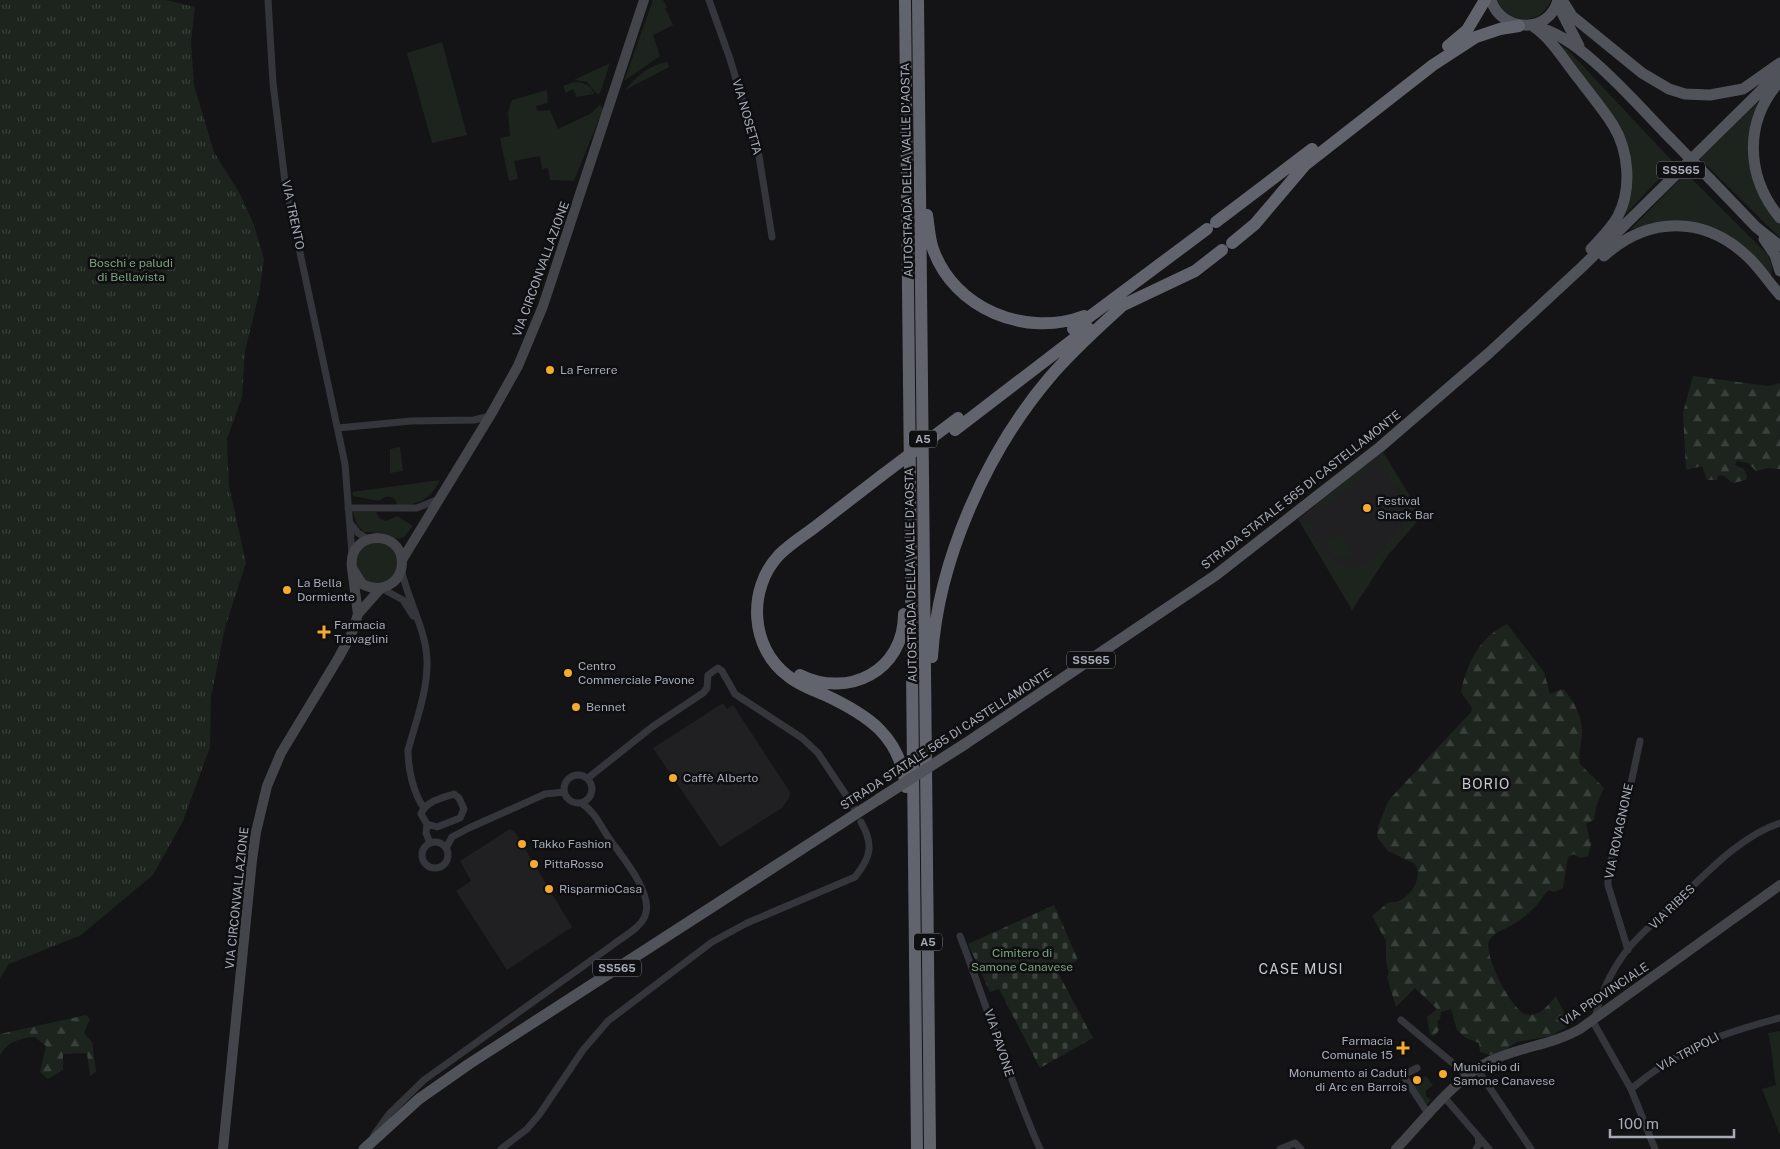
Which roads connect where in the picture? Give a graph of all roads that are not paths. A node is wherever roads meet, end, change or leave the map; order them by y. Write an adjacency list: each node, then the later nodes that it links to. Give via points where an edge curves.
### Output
1 (268, 0): 26 (street, VIA TRENTO, via 273,83 286,182)
2 (644, 0): 24 (main road, VIA CIRCONVALLAZIONE, via 543,306 518,366)
3 (709, 0): 17 (street, VIA NOSETTA, via 759,156)
4 (905, 0): 32 (highway, AUTOSTRADA DELLA VALLE D'AOSTA / A5)
5 (918, 0): 14 (highway, AUTOSTRADA DELLA VALLE D'AOSTA / A5)
6 (1485, 0): 23 (highway, via 1475,19 1455,41)
7 (1491, 0): 9 (main road, via 1503,19)
8 (1559, 1): 9 (main road, via 1544,20); 10 (main road); 11 (main road, via 1572,16 1636,68 1654,81 1685,94 1710,96 1743,89)
9 (1526, 26): 10 (main road, via 1556,33); 19 (main road, via 1555,48 1605,114 1624,151 1627,178 1622,205 1611,226 1584,256); 22 (highway, via 1476,37 1417,77 1305,165 1255,224 1195,271)
10 (1579, 48): 16 (main road, bridge)
11 (1780, 63)
12 (1780, 72): 19 (main road, STRADA STATALE 565 DI CASTELLAMONTE / SS565)
13 (1780, 81): 15 (main road, via 1761,108 1753,137 1753,152 1758,183)
14 (919, 143): 23 (highway, via 927,180 933,249 943,270 964,294 992,312 1028,323 1064,322); 41 (highway, AUTOSTRADA DELLA VALLE D'AOSTA / A5)
15 (1780, 218)
16 (1756, 227): 18 (main road); 20 (main road, via 1772,250)
17 (772, 237)
18 (1780, 246)
19 (1582, 267): 21 (main road, via 1601,258 1624,239 1646,230 1668,226 1695,228 1719,236 1740,250); 67 (main road, STRADA STATALE 565 DI CASTELLAMONTE / SS565, bridge, via 1411,420 1282,526 1157,616 965,744 468,1064 420,1099)
20 (1780, 272)
21 (1780, 295)
22 (1123, 305): 25 (highway); 41 (highway, via 1092,332 1050,377 1017,422 976,496 962,528 941,600 934,640 932,696)
23 (1095, 311): 25 (highway)
24 (490, 416): 26 (street, via 474,420 410,421); 28 (main road, VIA CIRCONVALLAZIONE)
25 (957, 424): 27 (highway, bridge)
26 (338, 428): 29 (street, VIA TRENTO)
27 (881, 481): 32 (highway, via 786,558 772,576 765,596 764,618 773,647 785,663 808,678 835,684 862,679 885,664 902,632); 53 (highway, via 779,555 762,580 757,616 763,644 782,672 858,711 884,734 896,752 906,786 908,853)
28 (439, 499): 29 (street, via 417,508); 31 (main road, VIA CIRCONVALLAZIONE)
29 (348, 508): 30 (street, VIA TRENTO)
30 (350, 522): 33 (street, via 358,533); 35 (street, VIA TRENTO)
31 (420, 528): 34 (main road, VIA CIRCONVALLAZIONE, via 408,540); 36 (main road, VIA CIRCONVALLAZIONE)
32 (910, 534): 53 (highway, AUTOSTRADA DELLA VALLE D'AOSTA / A5)
33 (368, 539): 34 (main road, via 380,538); 35 (main road, via 358,545)
34 (392, 543): 36 (main road, via 399,550)
35 (352, 555): 37 (main road, VIA CIRCONVALLAZIONE)
36 (402, 564): 38 (main road, VIA CIRCONVALLAZIONE, via 396,579); 40 (street)
37 (352, 568): 38 (main road, via 362,584); 39 (main road, VIA CIRCONVALLAZIONE)
38 (381, 588): 39 (main road, VIA CIRCONVALLAZIONE); 40 (street, via 403,600)
39 (358, 614): 68 (main road, VIA CIRCONVALLAZIONE, via 339,657 284,746 265,795 252,860)
40 (419, 627): 47 (street, via 427,659 427,680 408,750 408,761)
41 (926, 734): 71 (highway, AUTOSTRADA DELLA VALLE D'AOSTA / A5)
42 (1640, 741): 56 (street, VIA ROVAGNONE, via 1608,871 1608,885)
43 (588, 778): 44 (street, via 572,776 566,782); 45 (street, via 652,727 703,692 707,688 708,675 718,668 735,694 802,738 818,753); 46 (street, via 592,790 589,798)
44 (564, 792): 46 (street, via 569,799); 52 (street, via 545,794 469,828 452,837)
45 (848, 798)
46 (581, 802): 67 (street, via 596,816 636,875 645,898 645,916 614,944 424,1080 389,1114)
47 (424, 808): 50 (street, via 422,814); 50 (street, via 454,794 464,808 460,818 437,827)
48 (861, 822): 69 (street, via 870,850 855,877 747,923 712,942 608,1021 583,1050 539,1116)
49 (1780, 823): 56 (street, VIA RIBES, via 1749,838 1714,866)
50 (427, 824): 51 (street)
51 (430, 842): 52 (street, via 439,842); 52 (street, via 422,855 425,863 432,867 444,864 448,856)
52 (446, 848)
53 (913, 877): 70 (highway, AUTOSTRADA DELLA VALLE D'AOSTA / A5)
54 (1780, 885): 58 (main road, VIA PROVINCIALE)
55 (960, 936): 72 (street, VIA PAVONE, via 1012,1082)
56 (1628, 950): 58 (street, VIA RIBES, via 1600,997)
57 (1780, 1018): 63 (street, VIA TRIPOLI, via 1707,1040 1666,1062)
58 (1593, 1019): 61 (main road, VIA PROVINCIALE, via 1573,1033 1519,1050); 63 (street)
59 (1401, 1020): 62 (street)
60 (1417, 1068): 65 (street, via 1403,1075)
61 (1477, 1069): 62 (main road, VIA PROVINCIALE); 78 (street)
62 (1467, 1076): 64 (main road, VIA PROVINCIALE)
63 (1631, 1089): 79 (street)
64 (1445, 1098): 65 (main road, VIA PROVINCIALE); 66 (street)
65 (1429, 1115): 75 (main road, VIA PROVINCIALE)
66 (1478, 1136): 76 (street); 77 (street)
67 (364, 1148)
68 (223, 1149)
69 (501, 1149)
70 (917, 1149)
71 (930, 1149)
72 (1040, 1149)
73 (1280, 1149): 74 (street, via 1295,1143)
74 (1301, 1149)
75 (1396, 1149)
76 (1476, 1149)
77 (1489, 1149)
78 (1531, 1149)
79 (1655, 1149)

